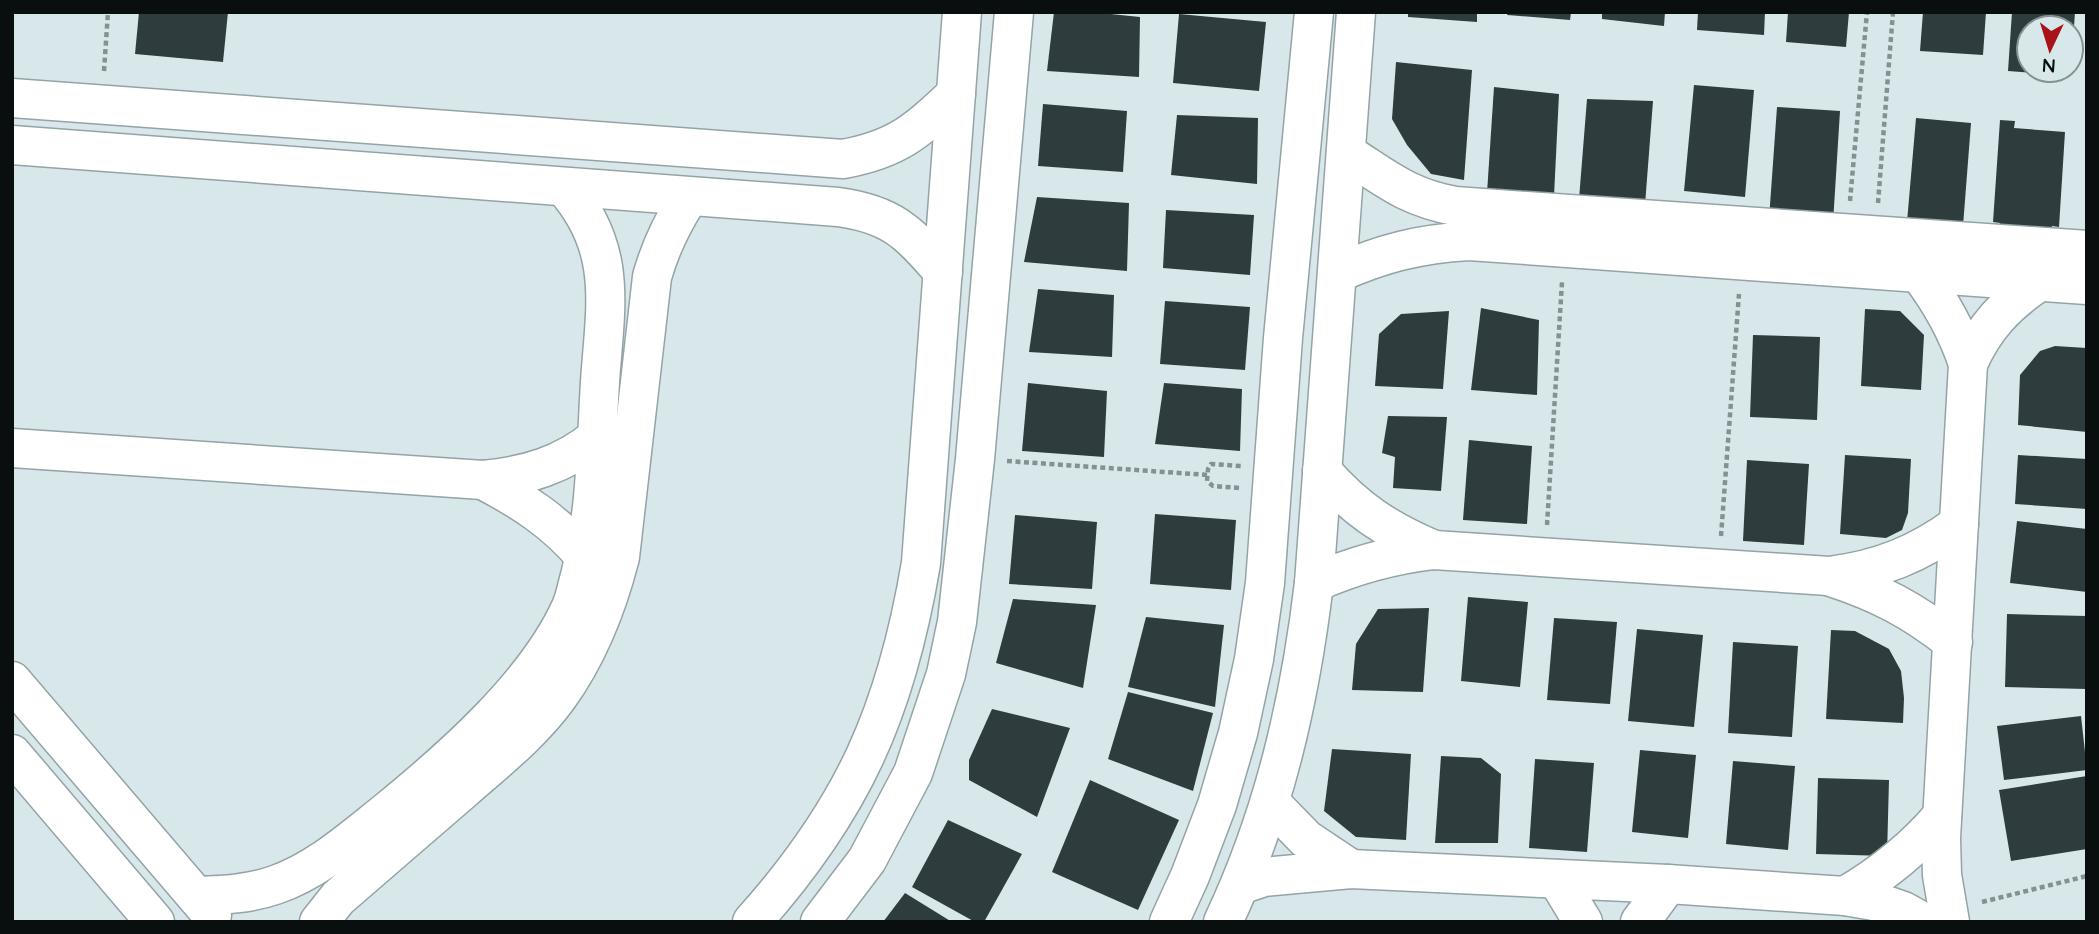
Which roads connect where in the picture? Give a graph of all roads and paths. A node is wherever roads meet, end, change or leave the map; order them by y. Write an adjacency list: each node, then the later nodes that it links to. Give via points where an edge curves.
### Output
1 (107, 12): 10 (path)
2 (962, 12): 8 (street)
3 (1014, 12): 33 (street)
4 (1314, 12): 28 (street)
5 (1356, 12): 13 (street)
6 (1867, 12): 17 (path)
7 (1894, 12): 17 (path)
8 (956, 94): 12 (street, via 911,135); 21 (street)
9 (16, 98): 10 (street); 11 (street)
10 (102, 104): 12 (street, via 843,159)
11 (14, 145): 14 (street)
12 (875, 152): 16 (street)
13 (1346, 153): 17 (street, via 1400,189 1455,206); 22 (street)
14 (564, 187): 15 (street); 26 (street, via 596,238)
15 (688, 197): 16 (street); 27 (street, via 660,248)
16 (869, 213): 21 (street, via 916,241)
17 (1861, 234): 19 (street)
18 (1564, 248): 20 (street); 22 (street, via 1442,243 1388,252); 40 (path)
19 (2087, 250)
20 (1741, 260): 23 (street); 41 (path)
21 (943, 272): 60 (street, via 921,563 898,671 859,773 809,853)
22 (1338, 273): 29 (street)
23 (1919, 273): 24 (street); 30 (street, via 1949,316)
24 (2039, 282): 25 (street); 30 (street, via 1999,312)
25 (2087, 285)
26 (606, 292): 27 (street); 31 (street)
27 (649, 296): 57 (street, via 620,557 610,595 578,666 531,728)
28 (1283, 338): 29 (street); 62 (street, via 1265,583 1254,659 1217,805)
29 (1332, 343): 34 (street)
30 (1968, 364): 37 (street)
31 (596, 438): 36 (street, via 549,467); 39 (street)
32 (12, 448): 36 (street)
33 (975, 459): 35 (path); 61 (street, via 957,622 930,724 913,773 884,830)
34 (1322, 471): 38 (street, via 1371,518); 43 (street)
35 (1208, 475)
36 (484, 480): 39 (street, via 542,515)
37 (1959, 524): 42 (street, via 1894,562); 44 (street)
38 (1434, 550): 40 (street); 43 (street, via 1378,558)
39 (585, 557): 49 (street, via 572,605 548,649 516,688 419,785)
40 (1545, 557): 41 (street)
41 (1719, 569): 42 (street)
42 (1829, 576): 44 (street, via 1895,601)
43 (1314, 583): 47 (street, via 1298,694)
44 (1952, 642): 48 (street)
45 (12, 681): 56 (street)
46 (12, 754): 59 (street)
47 (1270, 803): 50 (street, via 1306,839); 54 (street)
48 (1942, 816): 55 (street, via 1898,861); 58 (street)
49 (310, 869): 56 (street); 57 (street)
50 (1351, 869): 52 (street); 54 (street, via 1283,874)
51 (2087, 876): 58 (path)
52 (1557, 879): 53 (street); 64 (street)
53 (1668, 884): 55 (street); 65 (street)
54 (1240, 885): 63 (street)
55 (1845, 896): 58 (street)
56 (207, 909)
57 (328, 910)
58 (1940, 918)
59 (155, 922)
60 (752, 922)
61 (820, 922)
62 (1169, 922)
63 (1223, 922)
64 (1583, 922)
65 (1640, 922)

